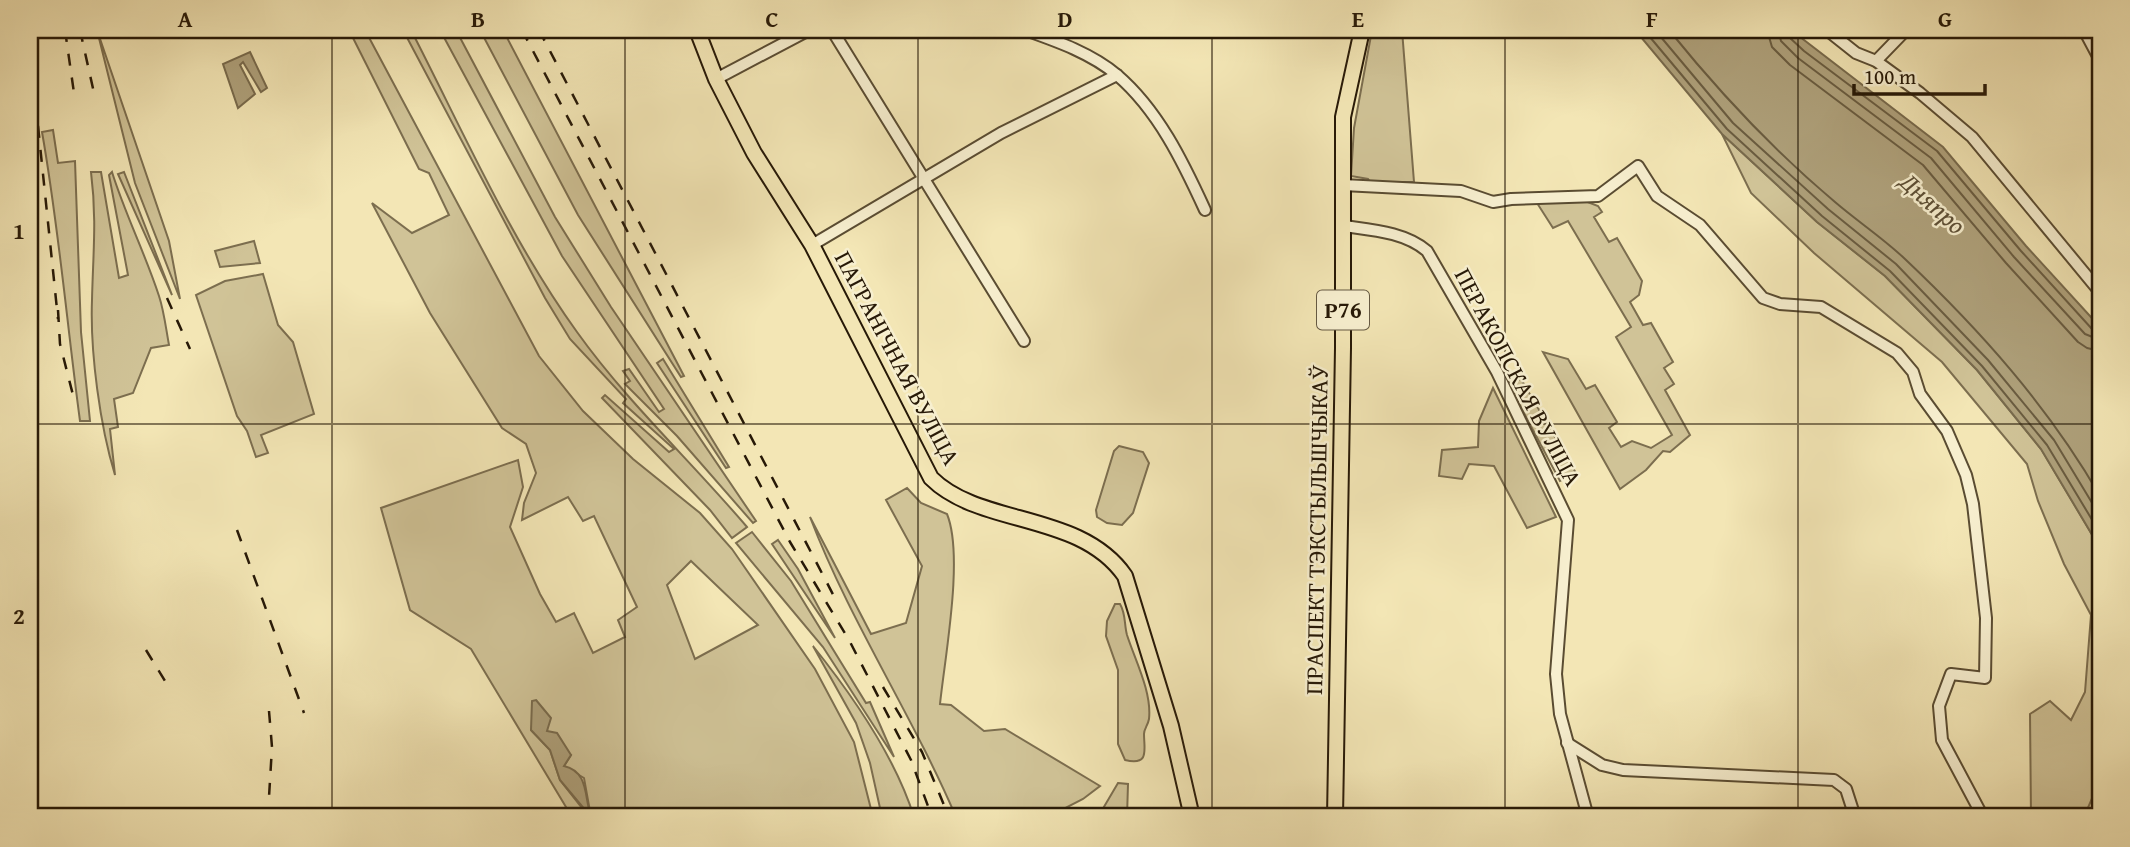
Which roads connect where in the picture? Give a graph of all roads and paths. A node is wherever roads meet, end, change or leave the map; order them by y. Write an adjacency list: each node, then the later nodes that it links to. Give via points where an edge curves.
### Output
1 (697, 30): 12 (main road, ПАГРАНІЧНАЯ ВУЛІЦА)
2 (809, 30): 12 (street)
3 (832, 30): 13 (street)
4 (1025, 30): 11 (street, via 1071,48)
5 (1362, 30): 14 (main road, ПРАСПЕКТ ТЭКСТЫЛЬШЧЫКАЎ / Р76, via 1342,117)
6 (1827, 30): 10 (street, via 1856,53)
7 (1906, 30): 10 (street)
8 (2084, 30): 9 (street)
9 (2100, 60)
10 (1876, 61): 18 (street, via 1972,136)
11 (1117, 75): 13 (street, via 1001,133); 15 (street, via 1180,157)
12 (716, 79): 17 (main road, ПАГРАНІЧНАЯ ВУЛІЦА, via 754,153)
13 (924, 180): 17 (street); 19 (street)
14 (1343, 185): 16 (main road, ПРАСПЕКТ ТЭКСТЫЛЬШЧЫКАЎ / Р76); 25 (street, via 1461,191 1493,202 1598,196 1638,166 1657,196 1700,225 1763,298 1821,307 1897,353 1947,430 1973,504 1986,618 1985,678 1951,674 1938,706 1942,740)
15 (1205, 210)
16 (1344, 226): 20 (street, ПЕРАКОПСКАЯ ВУЛІЦА, via 1401,236 1427,251 1497,372 1568,520 1556,674); 22 (main road, ПРАСПЕКТ ТЭКСТЫЛЬШЧЫКАЎ / Р76)
17 (812, 245): 21 (main road, ПАГРАНІЧНАЯ ВУЛІЦА, via 931,478 953,494 1066,533 1104,552 1125,576 1171,726)
18 (2100, 292)
19 (1024, 341)
20 (1567, 743): 23 (street, ПЕРАКОПСКАЯ ВУЛІЦА); 24 (street, via 1602,765 1623,769 1834,780 1846,789)
21 (1192, 817)
22 (1335, 817)
23 (1588, 817)
24 (1855, 817)
25 (1983, 817)

